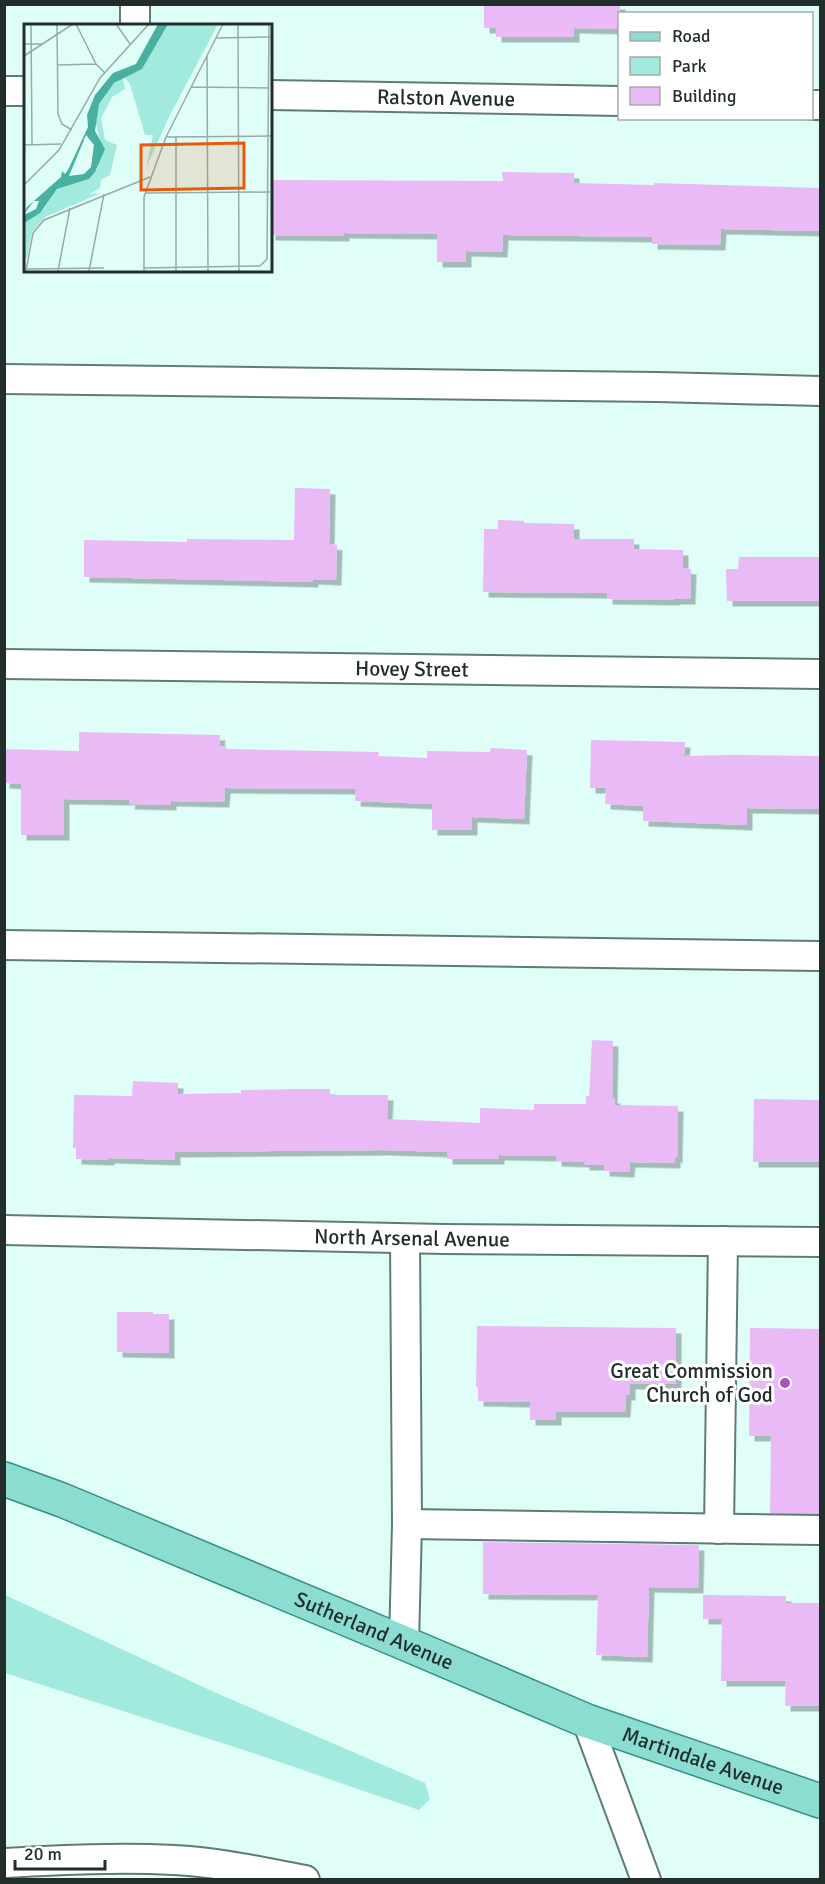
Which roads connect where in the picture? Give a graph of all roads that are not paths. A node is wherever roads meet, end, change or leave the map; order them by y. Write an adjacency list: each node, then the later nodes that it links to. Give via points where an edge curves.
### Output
1 (135, 4): 2 (street)
2 (135, 24)
3 (4, 91): 4 (street)
4 (24, 91)
5 (272, 95): 6 (street, Ralston Avenue)
6 (618, 101)
7 (4, 379): 8 (street)
8 (820, 391)
9 (4, 664): 10 (street, Hovey Street)
10 (820, 674)
11 (4, 945): 12 (street)
12 (820, 957)
13 (4, 1230): 14 (street, North Arsenal Avenue)
14 (405, 1239): 15 (street, North Arsenal Avenue); 18 (street)
15 (723, 1241): 16 (street, North Arsenal Avenue); 19 (street)
16 (820, 1242)
17 (4, 1479): 21 (main road, Sutherland Avenue)
18 (407, 1524): 19 (street); 21 (street)
19 (719, 1529): 20 (street)
20 (820, 1530)
21 (404, 1643): 22 (main road, Sutherland Avenue)
22 (587, 1721): 23 (main road, Martindale Avenue); 26 (street)
23 (820, 1801)
24 (4, 1863): 25 (street, via 176,1860)
25 (305, 1880)
26 (646, 1880)

